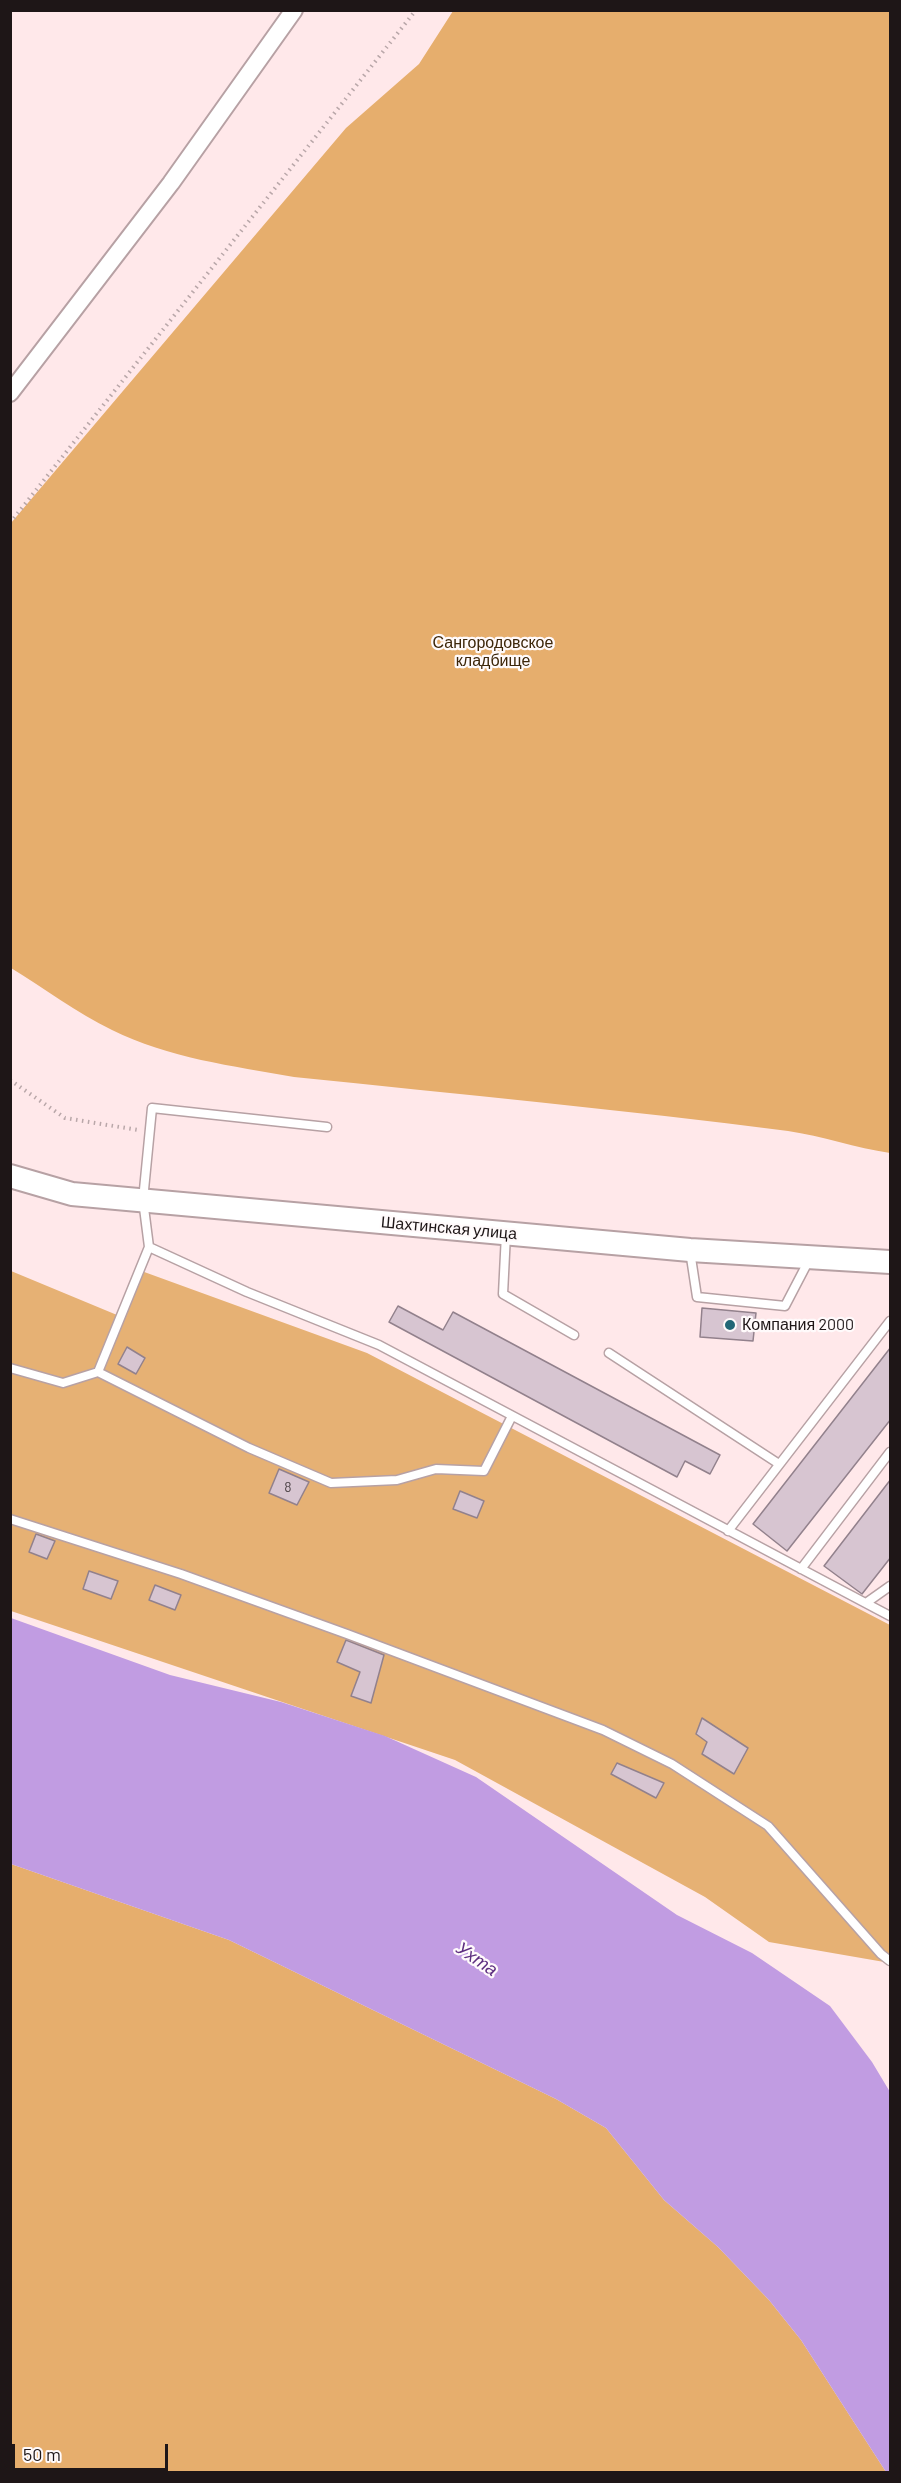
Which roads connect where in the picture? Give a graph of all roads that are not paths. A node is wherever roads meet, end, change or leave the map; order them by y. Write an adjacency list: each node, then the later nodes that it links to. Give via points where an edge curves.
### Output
1 (294, 10): 2 (street, via 171,183)
2 (10, 393)
3 (327, 1127): 5 (lane, via 152,1108)
4 (10, 1176): 5 (street, Шахтинская улица, via 72,1194)
5 (143, 1200): 6 (street, Шахтинская улица); 7 (lane)
6 (506, 1233): 8 (street, Шахтинская улица); 12 (lane, via 503,1294)
7 (149, 1247): 15 (lane); 16 (lane, via 379,1345)
8 (690, 1250): 9 (street, Шахтинская улица); 9 (lane, via 697,1297 785,1306)
9 (811, 1256): 10 (street, Шахтинская улица)
10 (891, 1262)
11 (891, 1320): 18 (lane)
12 (574, 1335)
13 (609, 1353): 18 (lane)
14 (10, 1368): 15 (lane, via 63,1383)
15 (98, 1372): 16 (lane, via 249,1448 331,1483 396,1480 436,1469 484,1471)
16 (512, 1416): 20 (lane)
17 (891, 1452): 21 (lane)
18 (779, 1464): 20 (lane)
19 (10, 1519): 25 (lane, via 347,1634 603,1730 672,1764 768,1826)
20 (728, 1531): 21 (lane)
21 (801, 1569): 23 (lane)
22 (891, 1586): 23 (lane)
23 (866, 1604): 24 (lane)
24 (891, 1616)
25 (891, 1961)

